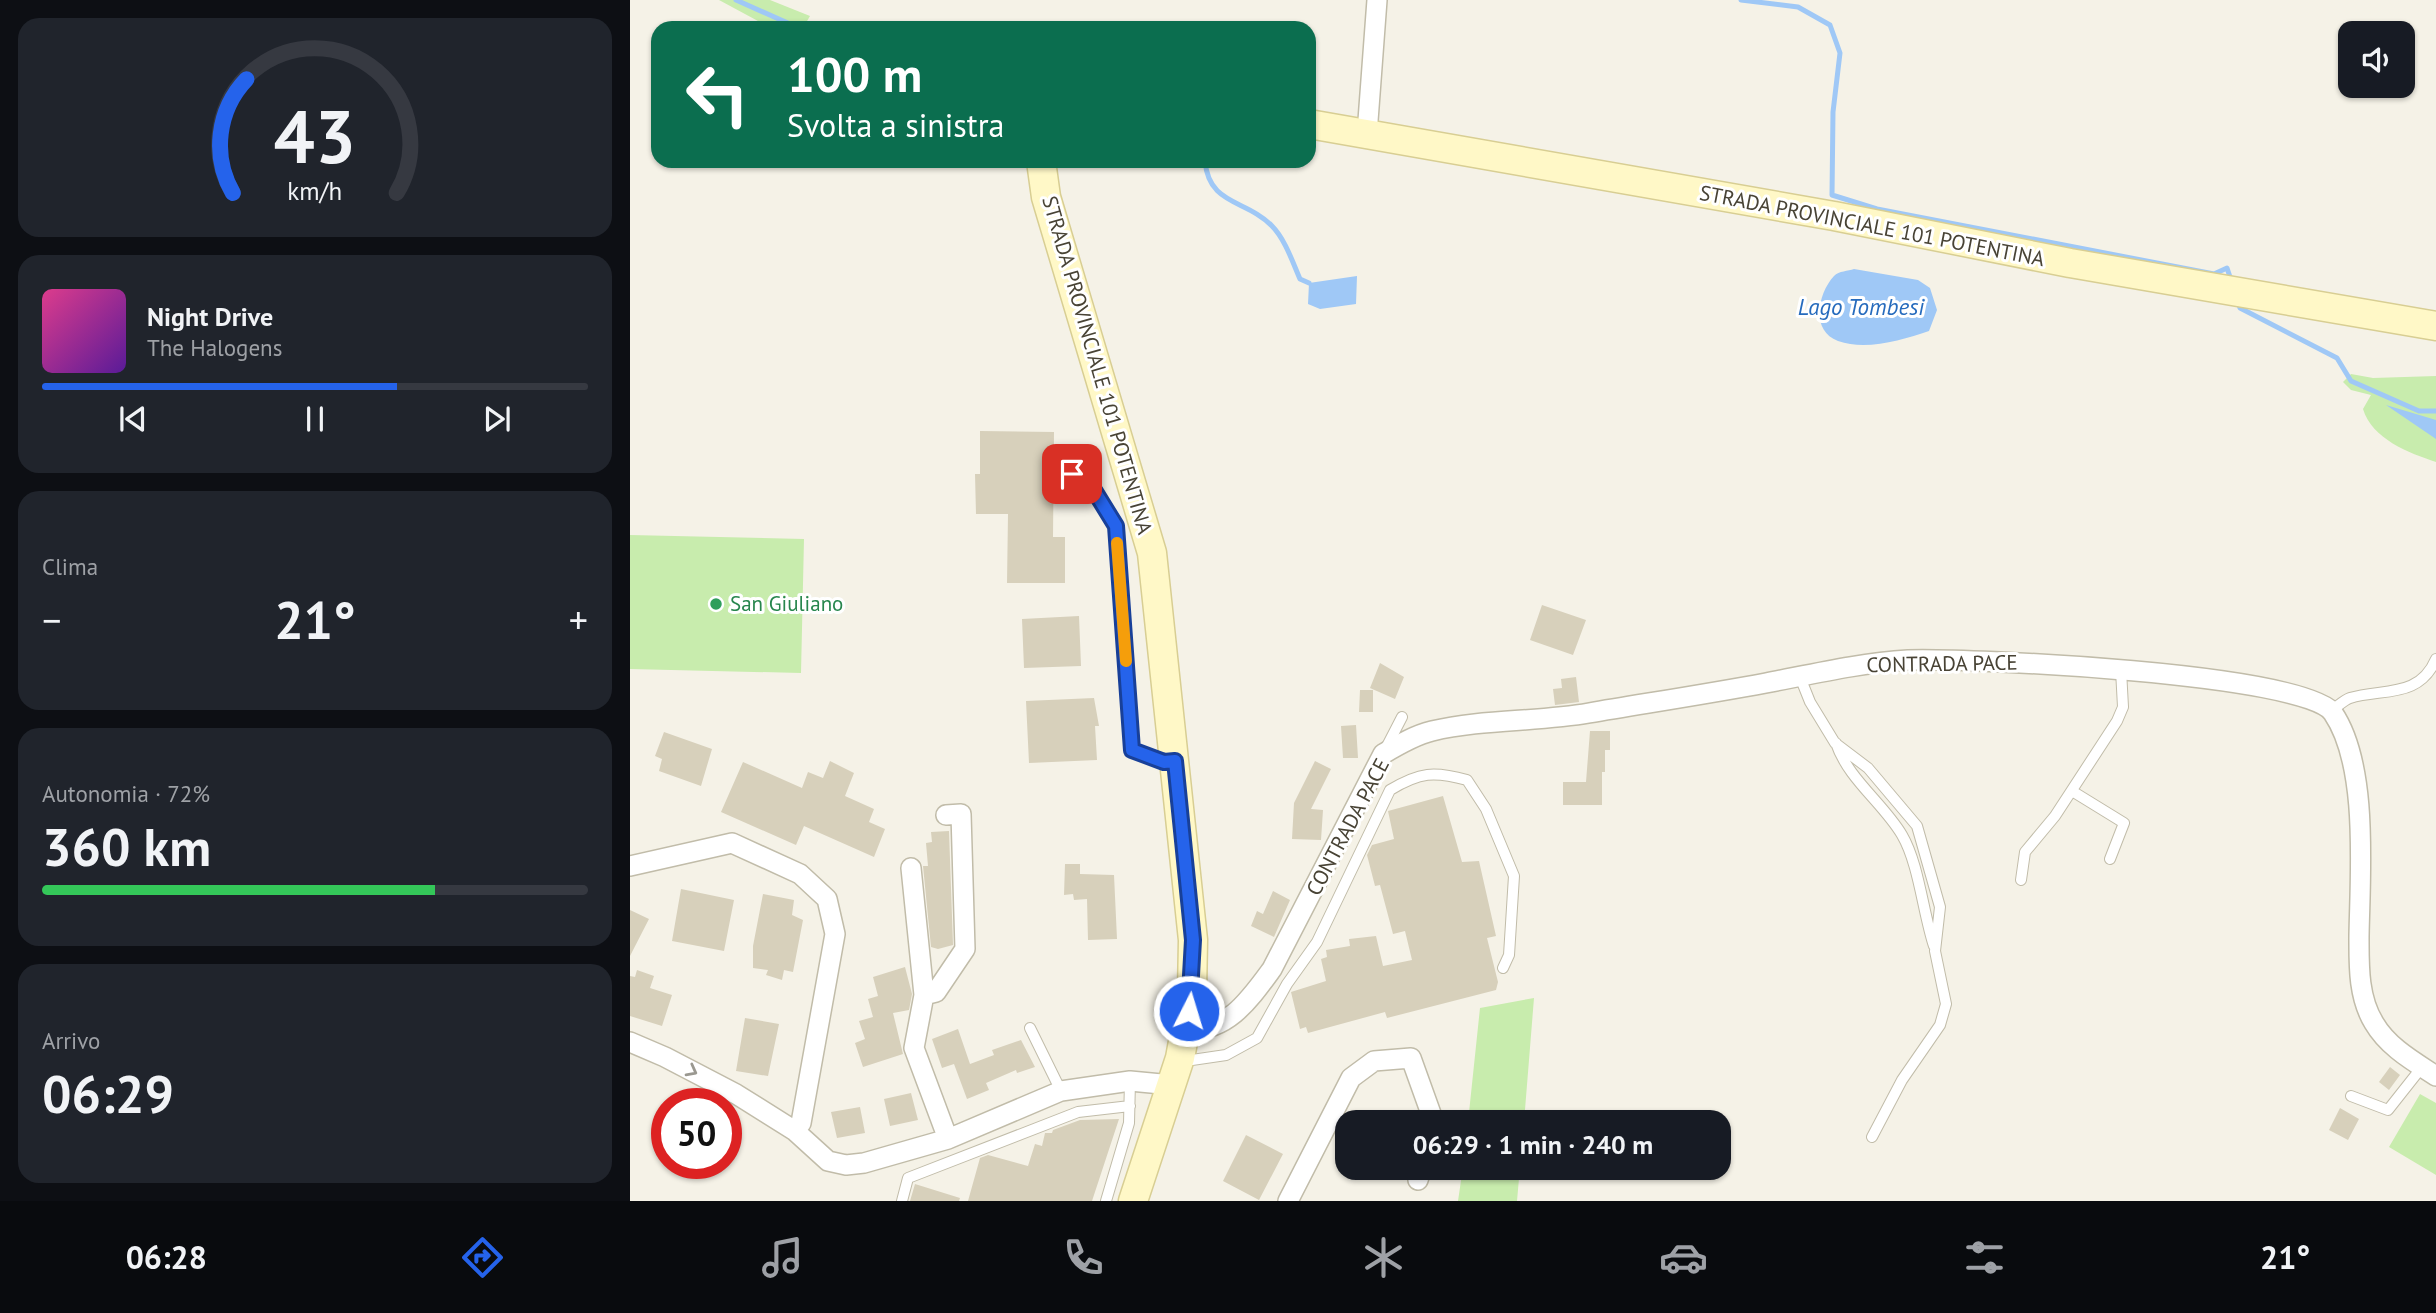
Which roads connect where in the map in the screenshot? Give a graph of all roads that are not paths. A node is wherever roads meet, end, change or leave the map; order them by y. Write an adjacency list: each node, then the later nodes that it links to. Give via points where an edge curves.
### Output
1 (1377, 0): 3 (street)
2 (1316, 125): 3 (main road, STRADA PROVINCIALE 101 POTENTINA)
3 (1367, 134): 5 (main road, STRADA PROVINCIALE 101 POTENTINA)
4 (1042, 168): 14 (main road, STRADA PROVINCIALE 101 POTENTINA, via 1046,197 1152,553)
5 (2436, 326)
6 (1072, 474): 14 (lane, via 1092,487 1116,526 1132,750 1164,762)
7 (2436, 659): 10 (lane, via 2417,684 2349,698)
8 (2121, 670): 9 (street, CONTRADA PACE, via 1931,660 1848,666); 10 (street, CONTRADA PACE, via 2301,696); 15 (lane, via 2123,707)
9 (1800, 677): 12 (lane); 13 (street, CONTRADA PACE, via 1585,714 1431,731)
10 (2332, 710): 28 (street, via 2342,731 2359,804 2361,989 2375,1025 2390,1044)
11 (1402, 717): 13 (lane)
12 (1835, 743): 21 (lane, via 1842,760 1905,839); 21 (lane, via 1868,768 1917,826 1940,907)
13 (1383, 754): 25 (street, CONTRADA PACE, via 1272,969 1224,1022 1205,1031)
14 (1175, 761): 25 (main road, STRADA PROVINCIALE 101 POTENTINA, via 1193,940)
15 (2072, 791): 17 (lane, via 2124,823); 20 (lane, via 2025,852)
16 (946, 815): 23 (street, via 961,814 965,949 936,992)
17 (2110, 859)
18 (630, 866): 35 (street, via 732,843 800,874 827,899 835,934 801,1123)
19 (911, 868): 23 (street)
20 (2021, 880)
21 (1935, 951): 36 (lane, via 1946,1004 1940,1025 1902,1080)
22 (1503, 968): 27 (lane, via 1509,955 1514,876 1486,809 1467,780 1439,772 1412,778 1390,790 1317,942 1256,1038 1226,1055)
23 (924, 995): 37 (street, via 914,1048)
24 (1030, 1028): 31 (lane)
25 (1186, 1029): 27 (main road, STRADA PROVINCIALE 101 POTENTINA)
26 (630, 1042): 35 (street, one-way to 35, via 736,1094)
27 (1180, 1058): 30 (main road, STRADA PROVINCIALE 101 POTENTINA)
28 (2429, 1071): 32 (lane, via 2388,1111)
29 (1130, 1081): 30 (street); 31 (street); 33 (lane)
30 (1172, 1085): 40 (main road, STRADA PROVINCIALE 101 POTENTINA)
31 (1061, 1091): 37 (street)
32 (2351, 1096)
33 (1130, 1106): 38 (lane, via 1078,1112 908,1178); 39 (lane)
34 (1430, 1110): 41 (street, via 1411,1058 1374,1061 1351,1078)
35 (795, 1131): 37 (street, via 828,1161 846,1165)
36 (1872, 1137)
37 (948, 1139)
38 (902, 1201)
39 (1106, 1201)
40 (1133, 1201)
41 (1288, 1201)

